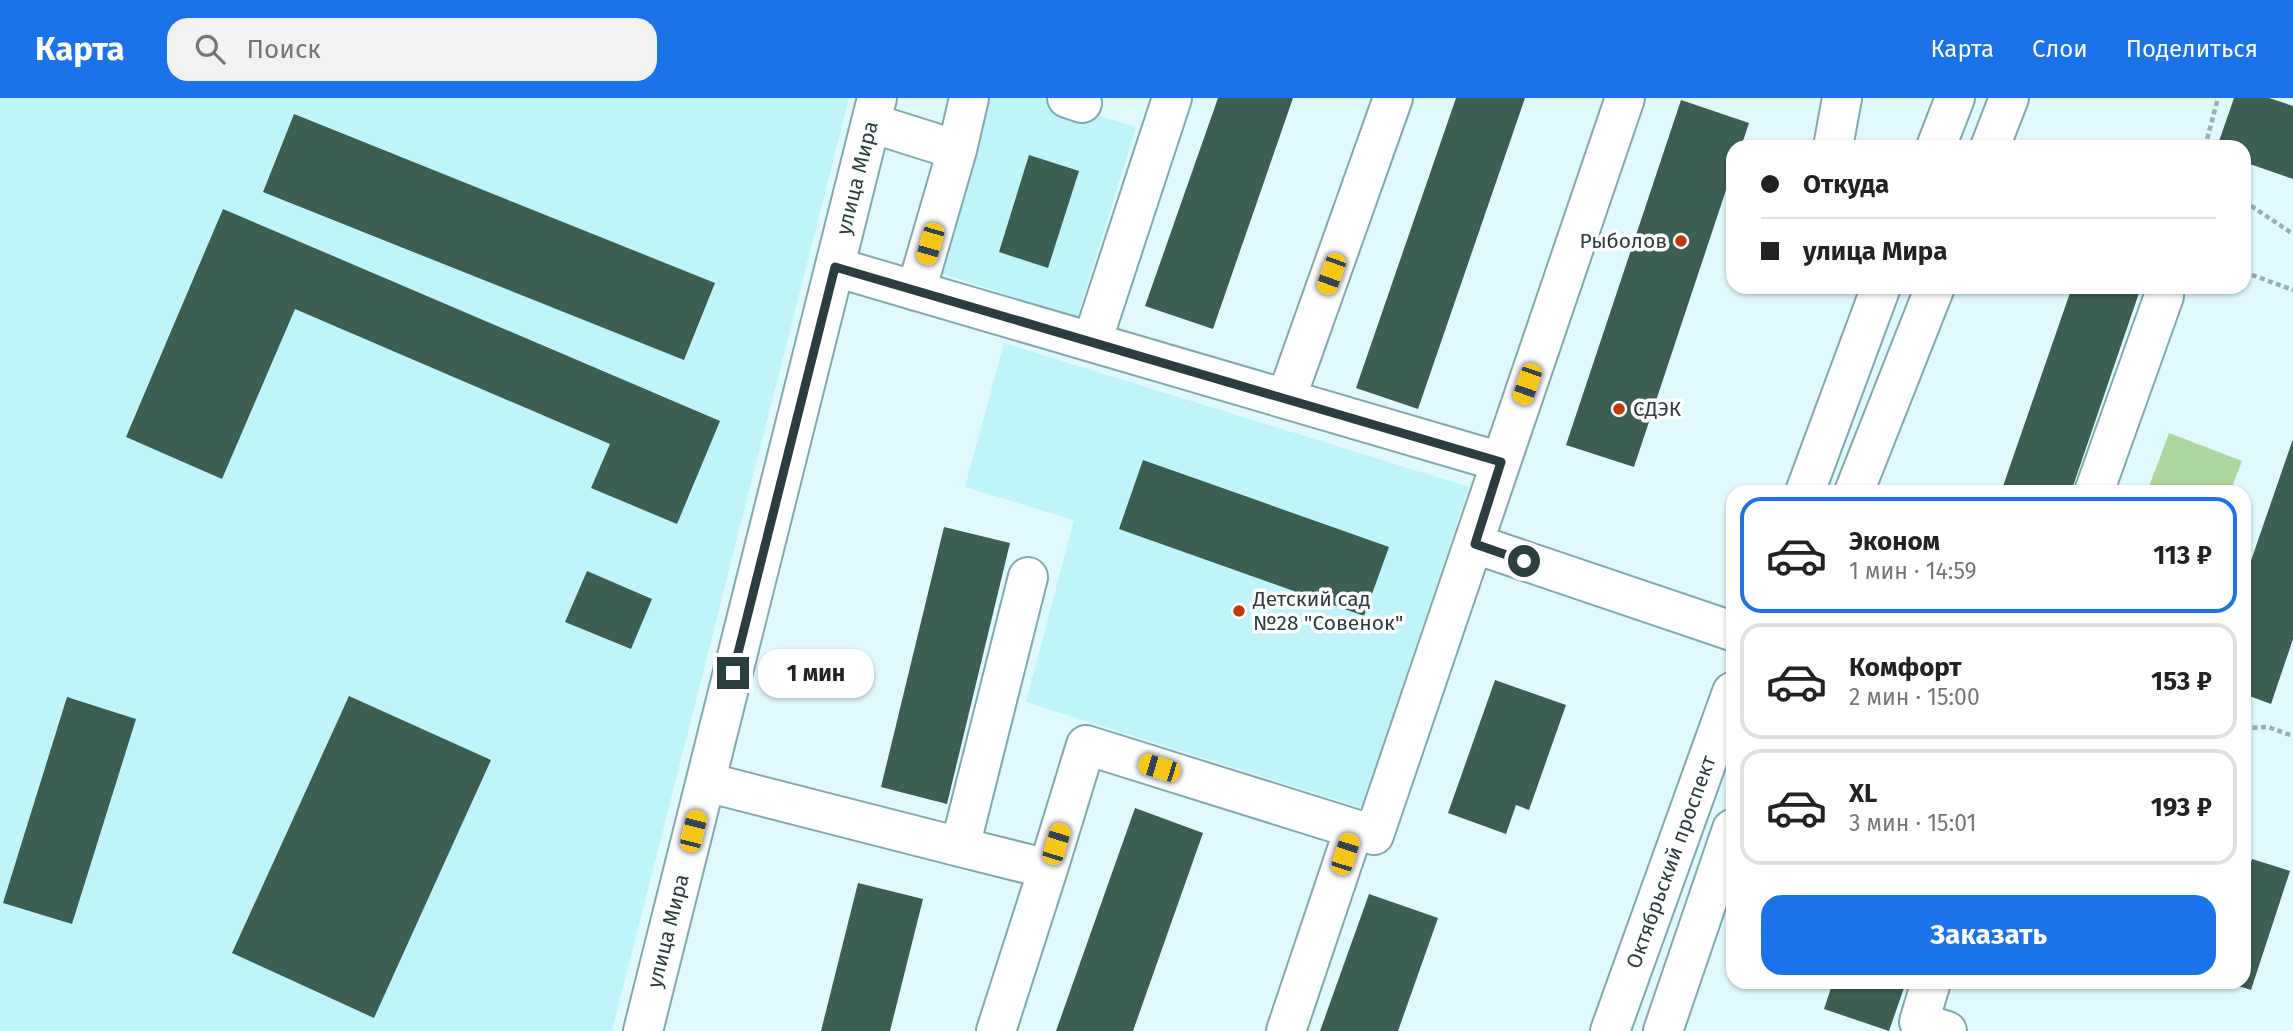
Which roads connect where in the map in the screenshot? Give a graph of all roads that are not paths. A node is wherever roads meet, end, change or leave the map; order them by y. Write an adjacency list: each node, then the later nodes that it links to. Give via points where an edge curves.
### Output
1 (1172, 98): 18 (main road)
2 (1393, 98): 19 (main road)
3 (1625, 98): 20 (main road)
4 (1842, 98): 9 (main road)
5 (1955, 98): 10 (main road)
6 (2009, 98): 11 (main road)
7 (974, 100): 12 (main road)
8 (874, 110): 12 (main road); 13 (main road, улица Мира, via 844,172)
9 (1834, 140)
10 (1939, 140)
11 (1993, 140)
12 (957, 150): 14 (main road)
13 (835, 267): 14 (main road); 28 (main road, улица Мира)
14 (916, 291): 18 (main road)
15 (1878, 294): 21 (main road)
16 (1932, 294): 22 (main road)
17 (2164, 296): 23 (main road)
18 (1092, 342): 19 (main road)
19 (1286, 399): 20 (main road)
20 (1501, 462): 24 (main road)
21 (1808, 485)
22 (1857, 485)
23 (2096, 485)
24 (1475, 544): 26 (main road); 29 (main road, via 1374,835)
25 (1028, 577): 31 (main road)
26 (1726, 629)
27 (1726, 709): 37 (main road, Октябрьский проспект)
28 (706, 782): 31 (main road); 34 (main road, улица Мира)
29 (1354, 829): 32 (main road, via 1086,745); 36 (main road)
30 (1726, 846): 38 (main road)
31 (960, 847): 32 (main road)
32 (1048, 869): 35 (main road)
33 (1929, 989): 39 (main road, via 1919,1022)
34 (643, 1031)
35 (996, 1031)
36 (1286, 1031)
37 (1610, 1031)
38 (1662, 1031)
39 (1947, 1031)

